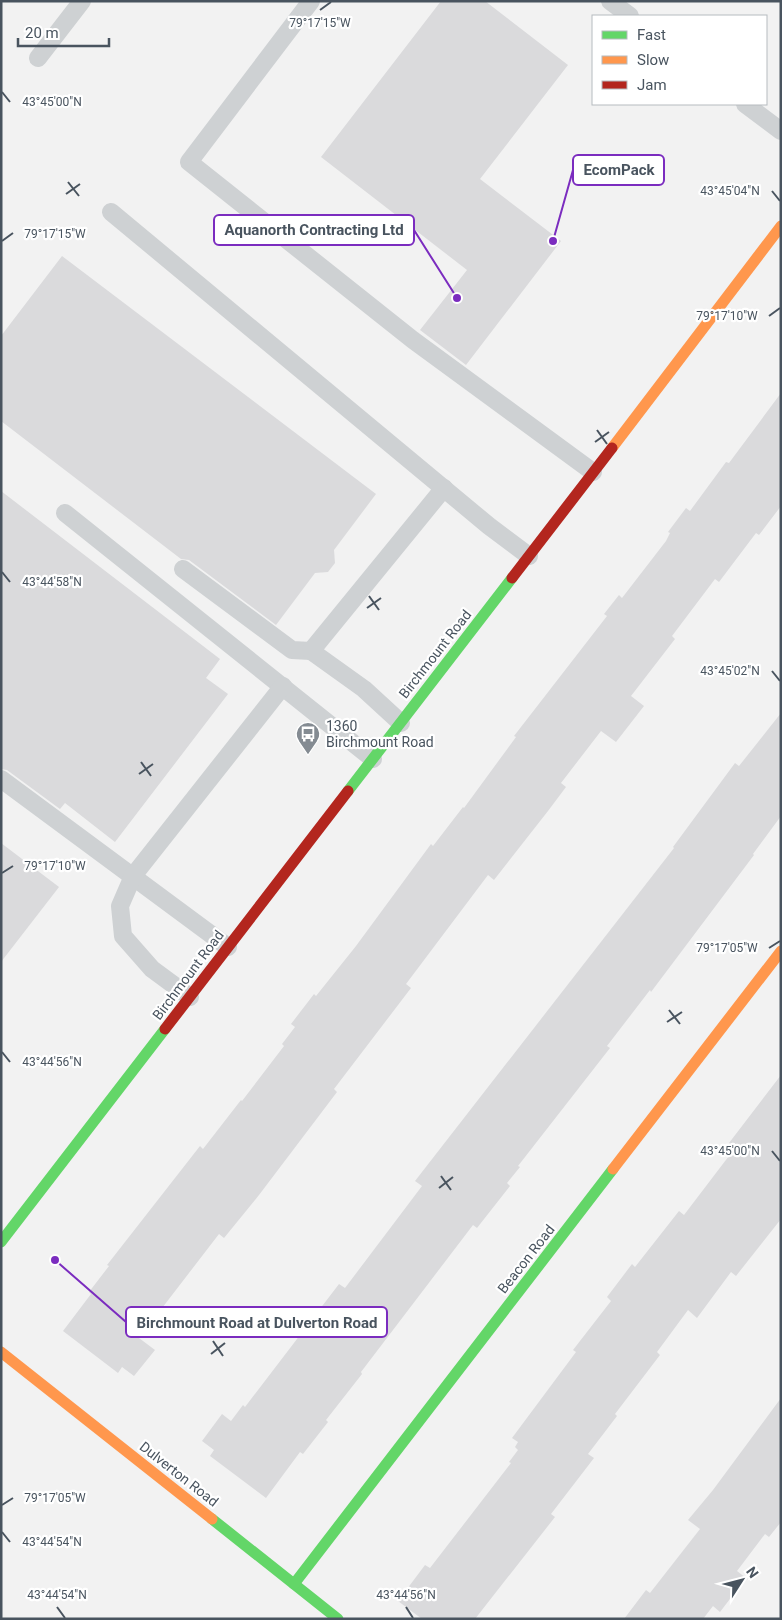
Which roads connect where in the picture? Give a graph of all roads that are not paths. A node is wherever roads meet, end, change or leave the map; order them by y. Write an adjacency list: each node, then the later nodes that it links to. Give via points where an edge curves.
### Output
1 (82, 1): 5 (lane)
2 (311, 1): 10 (lane, via 189,162 413,340)
3 (610, 1): 4 (lane)
4 (629, 15)
5 (38, 58)
6 (747, 105): 7 (lane)
7 (781, 130)
8 (111, 212): 11 (lane)
9 (781, 226): 10 (main road, Birchmount Road)
10 (594, 472): 13 (main road, Birchmount Road)
11 (444, 488): 13 (lane); 15 (lane)
12 (65, 513): 16 (lane)
13 (530, 556): 17 (main road, Birchmount Road)
14 (184, 569): 15 (lane, via 292,650)
15 (311, 650): 17 (lane, via 364,689)
16 (282, 686): 18 (lane); 20 (lane)
17 (401, 723): 18 (main road, Birchmount Road)
18 (373, 759): 21 (main road, Birchmount Road)
19 (1, 779): 20 (lane)
20 (133, 876): 21 (lane); 23 (lane, via 120,906 124,936 152,968)
21 (228, 947): 23 (main road, Birchmount Road)
22 (781, 951): 26 (main road, Beacon Road)
23 (190, 997): 24 (main road, Birchmount Road)
24 (1, 1242)
25 (1, 1352): 26 (main road, Dulverton Road)
26 (294, 1584): 27 (main road, Dulverton Road)
27 (338, 1619)

